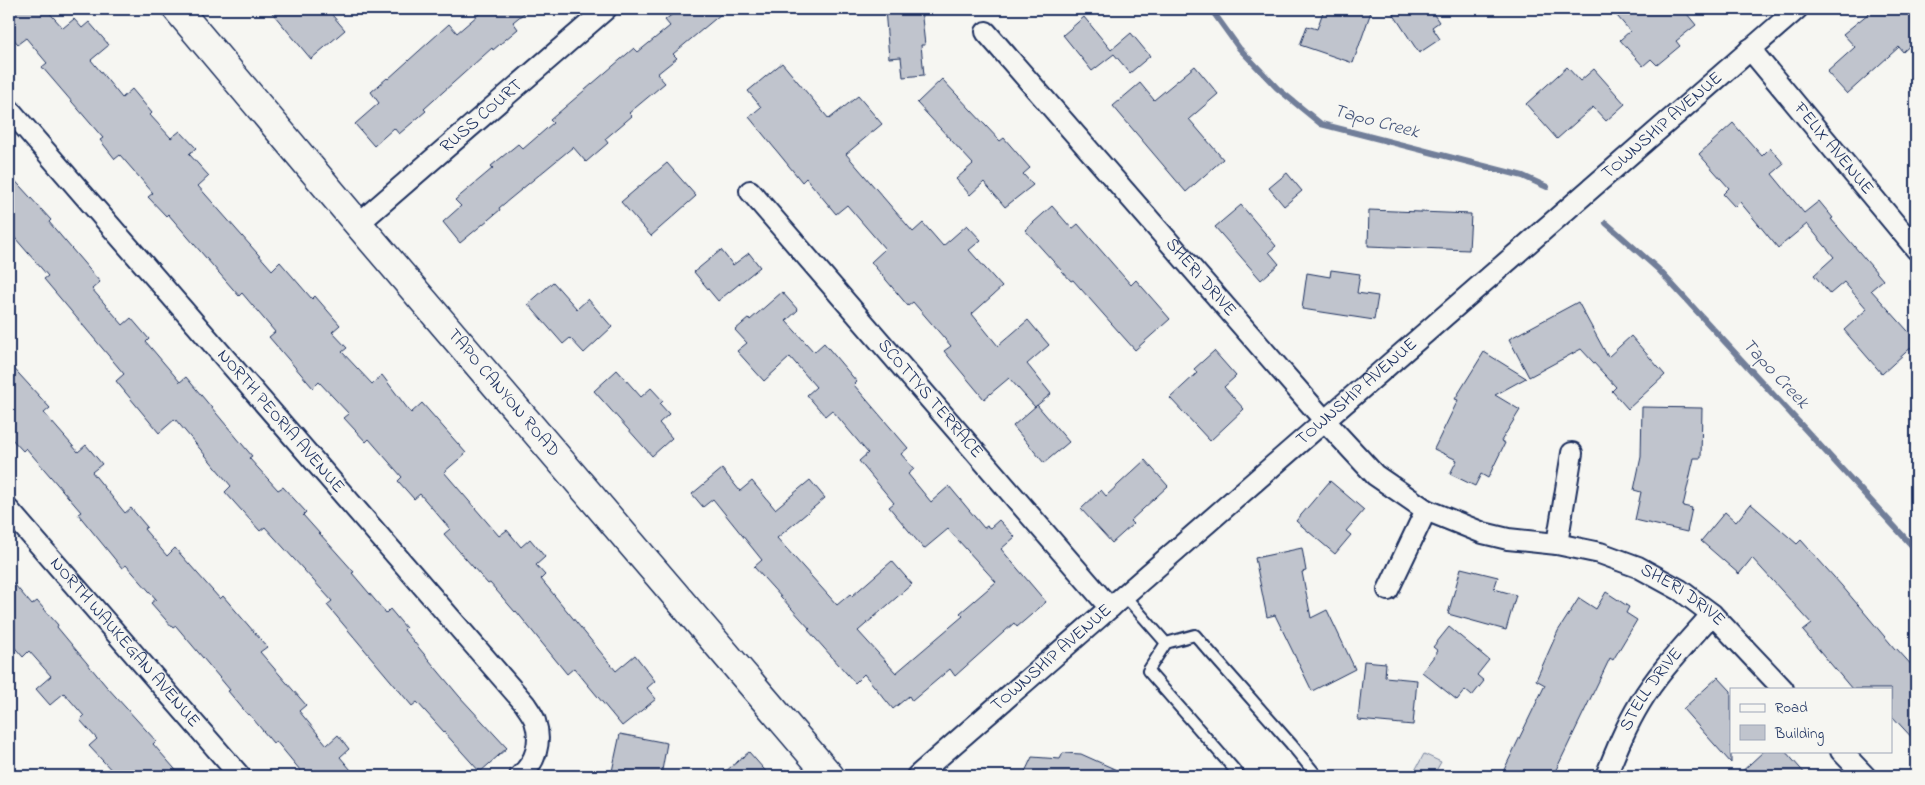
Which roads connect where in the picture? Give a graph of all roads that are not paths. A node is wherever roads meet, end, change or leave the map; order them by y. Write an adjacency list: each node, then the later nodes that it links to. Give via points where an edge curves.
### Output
1 (177, 9): 8 (main road, TAPO CANYON ROAD)
2 (606, 9): 8 (street, RUSS COURT)
3 (1797, 9): 5 (street, TOWNSHIP AVENUE)
4 (986, 32): 10 (street, SHERI DRIVE)
5 (1750, 50): 9 (street, FELIX AVENUE); 10 (street, TOWNSHIP AVENUE)
6 (9, 109): 22 (street, NORTH PEORIA AVENUE, via 525,704 535,720 538,740 536,757)
7 (750, 191): 16 (street, SCOTTYS TERRACE)
8 (358, 224): 23 (main road, TAPO CANYON ROAD)
9 (1916, 249)
10 (1324, 421): 13 (street, SHERI DRIVE, via 1375,475); 16 (street, TOWNSHIP AVENUE)
11 (1572, 453): 14 (street)
12 (9, 510): 21 (street, NORTH WAUKEGAN AVENUE)
13 (1426, 510): 14 (street, SHERI DRIVE, via 1483,533); 15 (street)
14 (1557, 544): 17 (street, SHERI DRIVE, via 1600,553 1638,567 1680,590)
15 (1388, 590)
16 (1117, 602): 18 (lane); 24 (street, TOWNSHIP AVENUE)
17 (1712, 614): 19 (street, SHERI DRIVE); 27 (street, STELL DRIVE, via 1641,702 1622,736)
18 (1166, 643): 25 (lane, via 1148,671); 26 (lane, via 1195,635)
19 (1782, 688)
20 (1842, 752): 28 (street)
21 (240, 776)
22 (520, 776)
23 (830, 776)
24 (917, 776)
25 (1240, 776)
26 (1317, 776)
27 (1606, 776)
28 (1864, 776)

